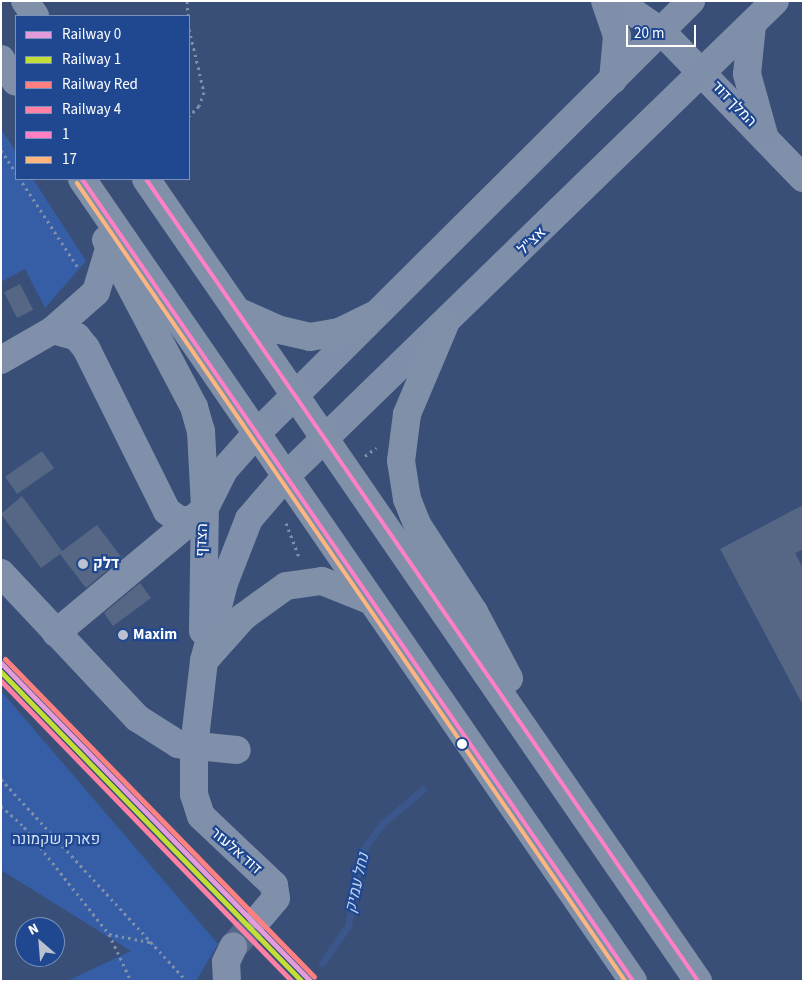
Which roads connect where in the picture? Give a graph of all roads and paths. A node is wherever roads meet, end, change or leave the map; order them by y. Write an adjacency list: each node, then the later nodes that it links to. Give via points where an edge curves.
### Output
1 (25, 1): 7 (highway)
2 (187, 1): 8 (path)
3 (605, 1): 15 (main road, via 617,36)
4 (617, 1): 10 (street, המלך דוד)
5 (691, 1): 10 (main road)
6 (775, 1): 9 (main road, אצ"ל)
7 (34, 15)
8 (188, 15)
9 (752, 25): 13 (main road, אצ"ל); 17 (main road, via 747,74)
10 (662, 32): 13 (street, המלך דוד); 15 (main road)
11 (190, 33): 16 (path, via 204,92 200,106)
12 (1, 59): 14 (highway)
13 (704, 73): 17 (street, המלך דוד); 28 (main road, אצ"ל)
14 (15, 80)
15 (613, 80): 27 (main road)
16 (190, 115)
17 (764, 135): 20 (street, המלך דוד)
18 (1, 150): 19 (path)
19 (15, 173)
20 (803, 178)
21 (19, 180): 25 (path, via 44,220 73,256)
22 (147, 180): 26 (highway)
23 (84, 182): 24 (highway); 32 (highway)
24 (110, 249): 25 (street, via 96,292); 38 (highway, via 194,407 201,431)
25 (87, 300): 29 (street)
26 (237, 312): 27 (highway, via 280,330 310,337 339,332); 31 (highway)
27 (372, 316): 31 (main road)
28 (445, 324): 33 (main road, אצ"ל); 47 (highway, via 407,414 401,461 407,499 418,526 474,612)
29 (53, 330): 30 (street); 38 (street, via 77,337 86,348 168,511 179,520)
30 (1, 360)
31 (294, 395): 32 (main road); 33 (highway)
32 (256, 434): 36 (highway); 38 (street, הצדף, via 224,470)
33 (326, 440): 35 (highway); 36 (main road, אצ"ל)
34 (381, 443): 35 (path)
35 (347, 471): 47 (highway)
36 (285, 477): 41 (highway); 43 (street, הצדף, via 259,502 245,528 224,583)
37 (282, 513): 40 (path)
38 (199, 514): 42 (street); 43 (street, הצדף)
39 (1, 573): 42 (street)
40 (308, 580): 41 (highway); 43 (highway, via 286,586 259,604)
41 (369, 600): 56 (highway)
42 (56, 633): 44 (street, via 137,718 178,744)
43 (204, 662): 44 (street, הצדף)
44 (194, 747): 45 (street); 49 (street, דוד אלעזר, via 194,794 201,816 274,885 276,898)
45 (237, 750)
46 (1, 779): 51 (path)
47 (567, 787): 57 (highway)
48 (1, 806): 50 (path, via 24,827)
49 (261, 916)
50 (109, 934): 51 (path); 53 (path)
51 (154, 943): 54 (path)
52 (233, 947): 55 (street, via 226,962)
53 (131, 981)
54 (187, 981)
55 (226, 981)
56 (633, 981)
57 (698, 981)

